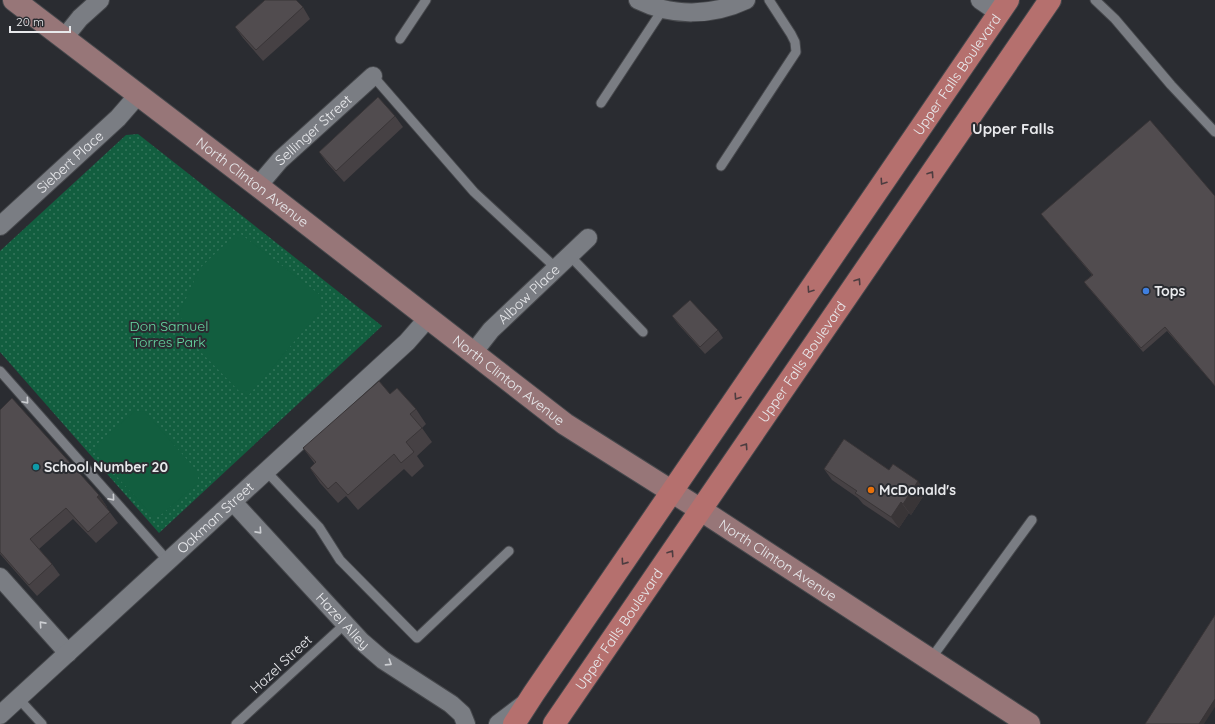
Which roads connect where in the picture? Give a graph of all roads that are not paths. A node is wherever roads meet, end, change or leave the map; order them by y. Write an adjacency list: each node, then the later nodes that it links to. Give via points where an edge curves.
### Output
1 (14, 0): 12 (street, North Clinton Avenue)
2 (100, 0): 12 (street, via 78,20)
3 (426, 0): 13 (lane)
4 (638, 0): 11 (street)
5 (746, 0): 11 (street, via 713,11 687,12)
6 (769, 0): 18 (lane, via 796,42 796,52)
7 (980, 0): 10 (street)
8 (1050, 0): 31 (main road, Upper Falls Boulevard, one-way to 8)
9 (1095, 0): 17 (lane, via 1115,19)
10 (1004, 7): 29 (main road, Upper Falls Boulevard, one-way to 29)
11 (663, 9): 16 (lane)
12 (64, 38): 15 (street, North Clinton Avenue)
13 (400, 39)
14 (373, 76): 19 (street, Sellinger Street, via 280,160); 23 (lane, via 474,192)
15 (138, 95): 19 (street, North Clinton Avenue); 20 (street, Siebert Place, via 118,118)
16 (601, 103)
17 (1215, 132)
18 (721, 166)
19 (258, 186): 24 (street, North Clinton Avenue)
20 (0, 226)
21 (588, 238): 22 (street, Albow Place)
22 (570, 256): 23 (street, Albow Place); 25 (lane)
23 (556, 268): 26 (street, Albow Place, via 491,330)
24 (428, 318): 26 (street, North Clinton Avenue); 28 (street, Oakman Street, via 407,342)
25 (643, 332)
26 (473, 353): 29 (street, North Clinton Avenue, via 565,424)
27 (0, 372): 34 (lane, one-way to 34)
28 (266, 471): 30 (street, Oakman Street); 33 (lane, via 319,527 340,560 417,638)
29 (672, 492): 31 (street, North Clinton Avenue); 39 (main road, Upper Falls Boulevard, one-way to 39)
30 (233, 502): 34 (street, Oakman Street); 36 (street, Hazel Alley, one-way to 36)
31 (701, 510): 38 (street, North Clinton Avenue); 47 (main road, Upper Falls Boulevard, one-way to 31)
32 (1032, 520): 38 (lane)
33 (509, 551)
34 (168, 562): 37 (street, Oakman Street)
35 (0, 577): 37 (street, one-way to 35)
36 (345, 624): 43 (lane, Hazel Street); 44 (street, Hazel Alley, one-way to 44, via 383,660 457,708)
37 (68, 653): 40 (street, Oakman Street)
38 (930, 660): 48 (street, North Clinton Avenue)
39 (534, 693): 45 (street, via 518,710); 46 (main road, Upper Falls Boulevard)
40 (18, 698): 41 (street, Oakman Street); 42 (lane)
41 (0, 715)
42 (42, 724)
43 (236, 724)
44 (466, 724)
45 (498, 724)
46 (514, 724)
47 (554, 724)
48 (1029, 724)

